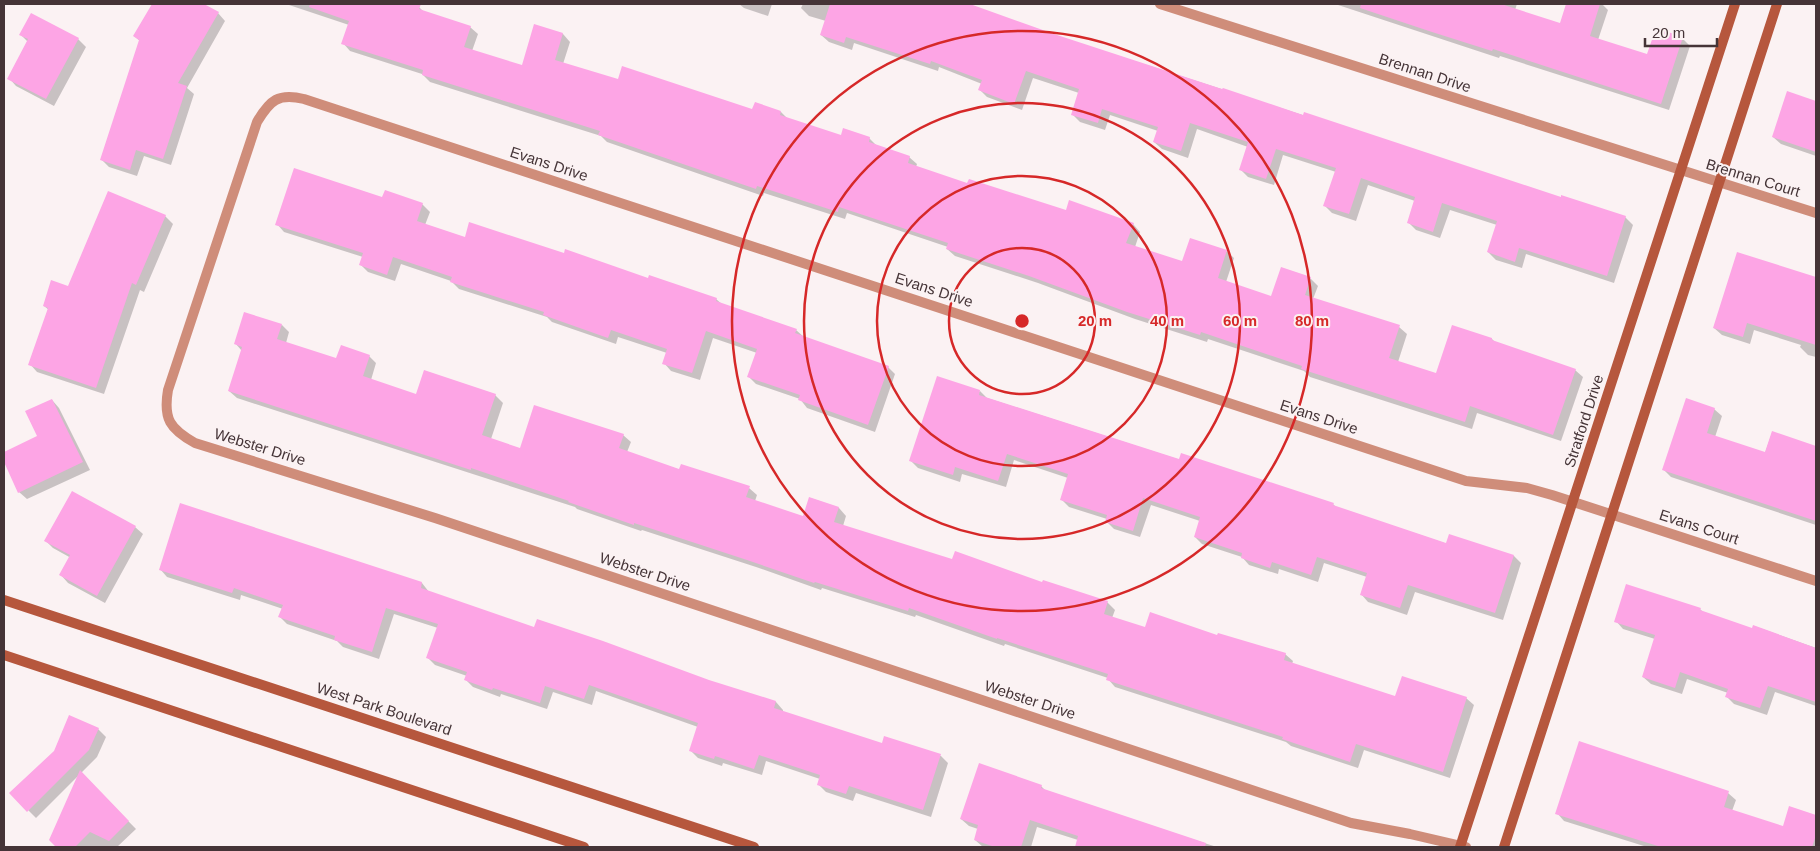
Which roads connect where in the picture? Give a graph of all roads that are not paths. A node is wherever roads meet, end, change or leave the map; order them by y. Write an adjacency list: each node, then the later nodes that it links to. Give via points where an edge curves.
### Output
1 (1160, 4): 5 (street, Brennan Drive)
2 (1735, 4): 5 (street, Stratford Drive)
3 (1777, 4): 6 (street)
4 (289, 96): 8 (street, Evans Drive, via 1466,481 1527,488); 15 (street, Webster Drive, via 274,101 256,122 168,390 165,406 168,422 179,434 195,443 435,518 1352,823)
5 (1681, 171): 6 (street, Brennan Court); 8 (street, Stratford Drive)
6 (1719, 182): 7 (street, Brennan Court); 9 (street)
7 (1816, 213)
8 (1573, 501): 9 (street, Evans Court); 15 (street, Stratford Drive)
9 (1612, 513): 10 (street, Evans Court); 16 (street)
10 (1816, 580)
11 (4, 600): 14 (street, West Park Boulevard)
12 (4, 655): 13 (street)
13 (584, 847)
14 (754, 847)
15 (1462, 847)
16 (1504, 847)

